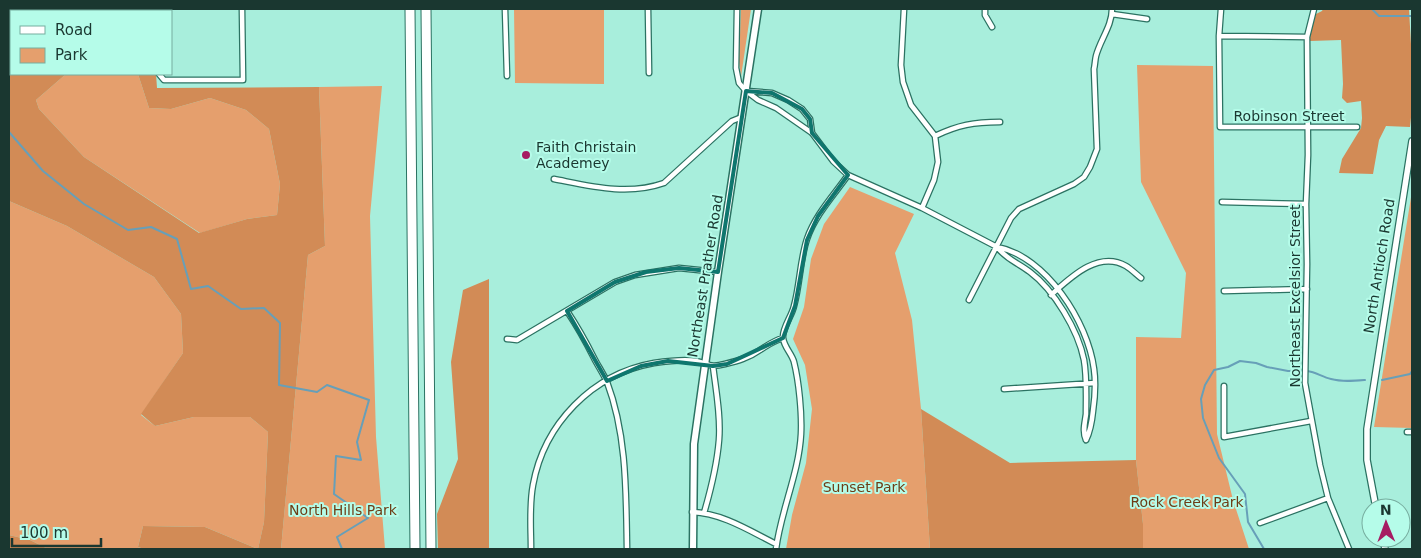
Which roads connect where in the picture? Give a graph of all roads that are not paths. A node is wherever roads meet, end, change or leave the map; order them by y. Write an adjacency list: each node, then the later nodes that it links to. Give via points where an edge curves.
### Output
1 (242, 9): 18 (street, via 243,80 164,80)
2 (410, 9): 58 (highway)
3 (426, 9): 59 (highway)
4 (505, 9): 19 (street)
5 (648, 9): 17 (street)
6 (737, 9): 20 (street, via 736,68 739,83)
7 (758, 9): 20 (main road, Northeast Prather Road)
8 (904, 9): 26 (street, via 903,82 911,105)
9 (985, 9): 14 (street)
10 (1221, 9): 15 (street)
11 (1314, 9): 16 (street, Northeast Excelsior Street)
12 (1112, 12): 13 (street); 33 (street, via 1094,69 1096,149 1090,167 1084,178 1074,184 1019,209)
13 (1147, 19)
14 (992, 27)
15 (1219, 36): 16 (street); 23 (street, Robinson Street, via 1220,127)
16 (1307, 37): 23 (street, Northeast Excelsior Street)
17 (650, 73)
18 (160, 75)
19 (507, 76)
20 (746, 91): 21 (main road, Northeast Prather Road); 25 (street); 25 (street, via 772,93 788,100 810,119)
21 (742, 117): 29 (street, via 732,121 664,183 651,188 604,189); 34 (main road, Northeast Prather Road)
22 (1000, 122): 26 (street, via 974,122)
23 (1308, 126): 24 (street, Robinson Street); 31 (street, Northeast Excelsior Street)
24 (1357, 127)
25 (812, 133): 28 (street)
26 (935, 136): 32 (street, via 938,162)
27 (1412, 141): 53 (street, North Antioch Road, via 1367,429 1367,460)
28 (848, 175): 32 (street); 42 (street, via 818,216 807,240 795,306)
29 (554, 179)
30 (1222, 202): 31 (street)
31 (1306, 204): 36 (street, Northeast Excelsior Street)
32 (922, 208): 33 (street)
33 (997, 247): 37 (street, via 1012,252 1041,271); 39 (street, via 1004,256 1030,272); 40 (street)
34 (718, 272): 41 (street, via 679,268 635,275 615,282); 44 (main road, Northeast Prather Road)
35 (1141, 278): 37 (street, via 1125,266 1100,262 1088,266)
36 (1307, 289): 38 (street); 51 (street, Northeast Excelsior Street, via 1305,383)
37 (1057, 290): 39 (street); 48 (street, via 1081,326 1094,368)
38 (1224, 291)
39 (1051, 295): 47 (street, via 1077,338 1084,360)
40 (969, 300)
41 (567, 311): 43 (street, via 517,340); 46 (street)
42 (783, 338): 45 (street, via 743,360); 57 (street, via 794,364 801,436)
43 (507, 339)
44 (704, 363): 45 (street); 46 (street, via 679,360 641,366); 54 (main road, Northeast Prather Road, via 694,444)
45 (713, 366): 55 (street, via 719,440)
46 (607, 381): 60 (street, via 570,409 544,447 533,486); 61 (street, via 623,451)
47 (1086, 384): 48 (street); 48 (street, via 1083,433 1086,440 1090,431); 50 (street)
48 (1095, 384)
49 (1224, 386): 51 (street, via 1224,437)
50 (1004, 389)
51 (1311, 421): 52 (street, Northeast Excelsior Street)
52 (1328, 498): 56 (street); 63 (street, Northeast Excelsior Street)
53 (1374, 498)
54 (692, 512): 55 (street); 62 (main road, Northeast Prather Road)
55 (704, 513): 57 (street, via 723,518)
56 (1260, 523)
57 (776, 547)
58 (415, 549)
59 (432, 549)
60 (531, 549)
61 (627, 549)
62 (693, 549)
63 (1349, 549)

